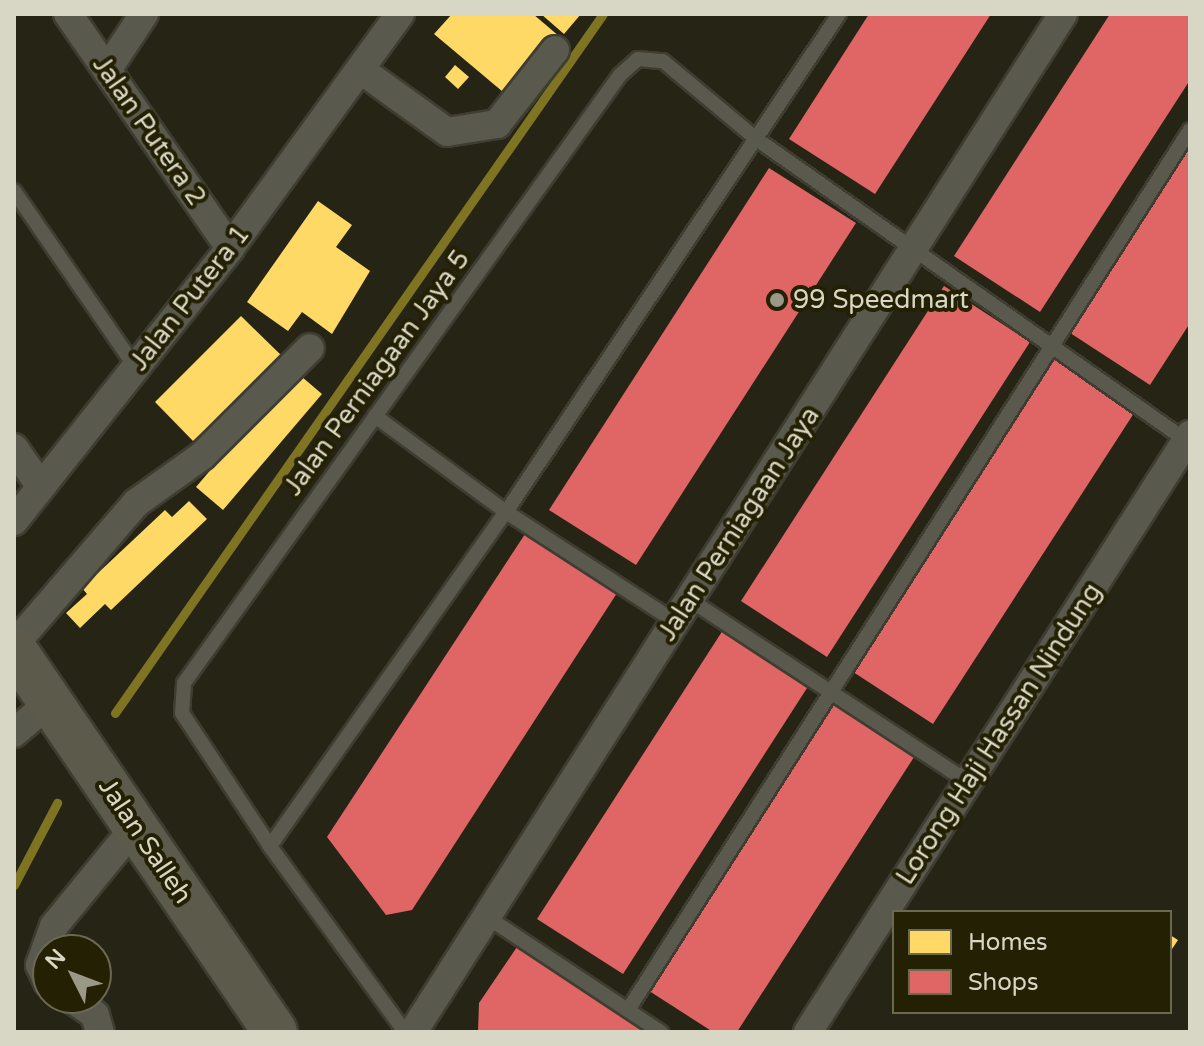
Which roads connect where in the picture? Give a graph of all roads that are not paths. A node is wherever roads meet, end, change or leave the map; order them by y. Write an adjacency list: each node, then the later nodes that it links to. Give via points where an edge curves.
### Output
1 (68, 14): 7 (street, Jalan Putera 2)
2 (144, 14): 7 (street)
3 (400, 14): 8 (street, Jalan Putera 1)
4 (839, 14): 10 (lane)
5 (1063, 14): 12 (street, Jalan Perniagaan Jaya)
6 (555, 50): 8 (street, via 497,124 447,132)
7 (107, 70): 13 (street, Jalan Putera 2)
8 (361, 70): 13 (street, Jalan Putera 1)
9 (1190, 130): 15 (lane)
10 (755, 138): 12 (lane); 17 (lane, Jalan Perniagaan Jaya 5, via 663,61 638,59 620,75); 21 (lane)
11 (14, 191): 16 (lane)
12 (916, 247): 15 (lane); 23 (street, Jalan Perniagaan Jaya)
13 (230, 248): 16 (street, Jalan Putera 1)
14 (310, 348): 24 (street, via 203,455 136,503)
15 (1051, 348): 18 (lane); 25 (lane)
16 (136, 368): 20 (street, Jalan Putera 1)
17 (375, 416): 21 (lane); 30 (lane, Jalan Perniagaan Jaya 5, via 184,683 182,713)
18 (1188, 438): 28 (street, Lorong Haji Hassan Nindung)
19 (14, 448): 20 (street)
20 (41, 487): 22 (street, Jalan Putera 1)
21 (506, 512): 23 (lane); 30 (lane)
22 (14, 521)
23 (683, 611): 25 (lane); 31 (street, Jalan Perniagaan Jaya)
24 (14, 647): 26 (main road, Jalan Salleh)
25 (830, 695): 28 (lane); 33 (lane)
26 (50, 702): 27 (street); 29 (main road, Jalan Salleh)
27 (14, 733)
28 (968, 782): 38 (street, Lorong Haji Hassan Nindung)
29 (135, 827): 32 (street); 34 (main road, Jalan Salleh)
30 (270, 846): 35 (lane, Jalan Perniagaan Jaya 5)
31 (487, 917): 33 (lane); 36 (street, Jalan Perniagaan Jaya)
32 (51, 934)
33 (628, 1010): 37 (lane)
34 (275, 1032)
35 (405, 1032)
36 (413, 1032)
37 (661, 1032)
38 (808, 1032)

